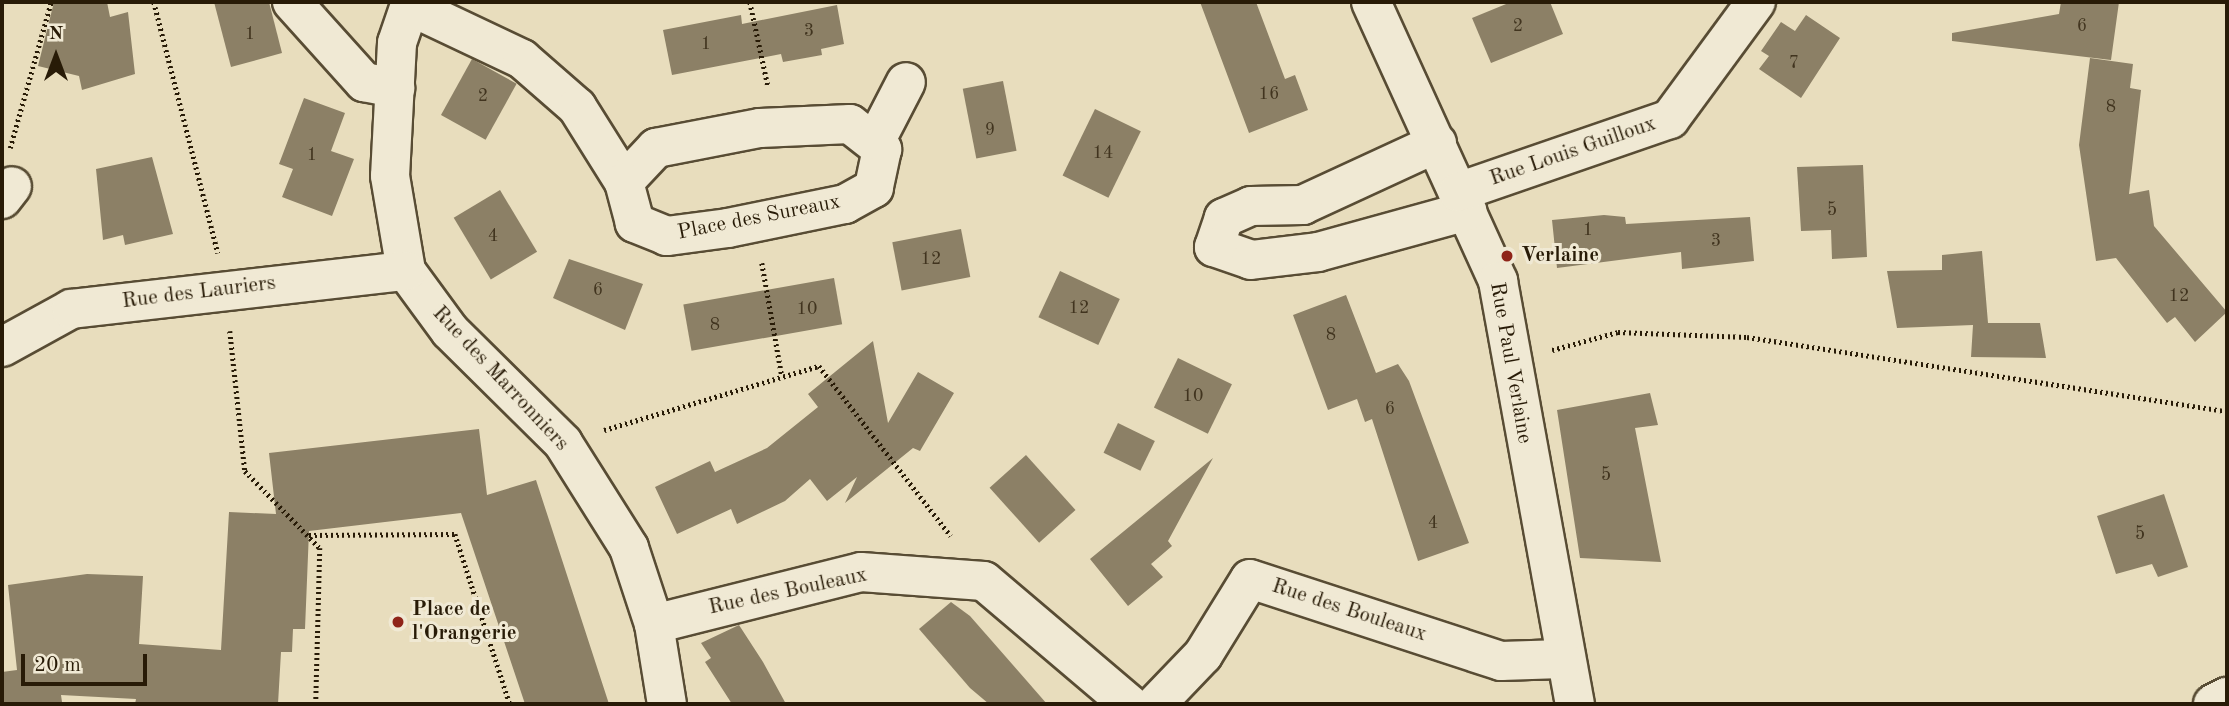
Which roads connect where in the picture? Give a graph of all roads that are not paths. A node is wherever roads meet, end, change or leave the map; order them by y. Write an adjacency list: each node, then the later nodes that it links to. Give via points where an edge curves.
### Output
1 (292, 2): 6 (street, via 364,82)
2 (1371, 2): 8 (street, Rue Paul Verlaine)
3 (1756, 2): 10 (street, Rue Louis Guilloux, via 1670,119)
4 (410, 4): 6 (street, Rue des Marronniers, via 397,43); 9 (street, Place des Sureaux, via 522,59 578,107)
5 (905, 82): 7 (street, Place des Sureaux)
6 (395, 88): 11 (street, Rue des Marronniers, via 390,176)
7 (876, 140): 9 (street, via 850,124 777,128 656,148); 9 (street, Place des Sureaux, via 882,149 874,188 845,204 755,223 667,236 635,223)
8 (1437, 143): 10 (street, Rue Paul Verlaine); 10 (street, Rue Louis Guilloux, via 1303,205 1251,206 1224,218 1214,247 1251,260 1318,252)
9 (624, 182)
10 (1462, 201): 14 (street, Rue Paul Verlaine, via 1498,281)
11 (406, 271): 12 (street, Rue des Lauriers, via 71,309); 13 (street, Rue des Marronniers, via 450,331 563,443 629,548)
12 (2, 346)
13 (654, 624): 16 (street, Rue des Marronniers); 17 (street, Rue des Bouleaux, via 861,572 984,581)
14 (1562, 659): 18 (street, Rue des Bouleaux, via 1502,661 1250,579 1203,655); 19 (street, Rue Paul Verlaine)
15 (2227, 697): 20 (street)
16 (667, 704)
17 (1129, 704)
18 (1156, 704)
19 (1575, 704)
20 (2213, 704)

